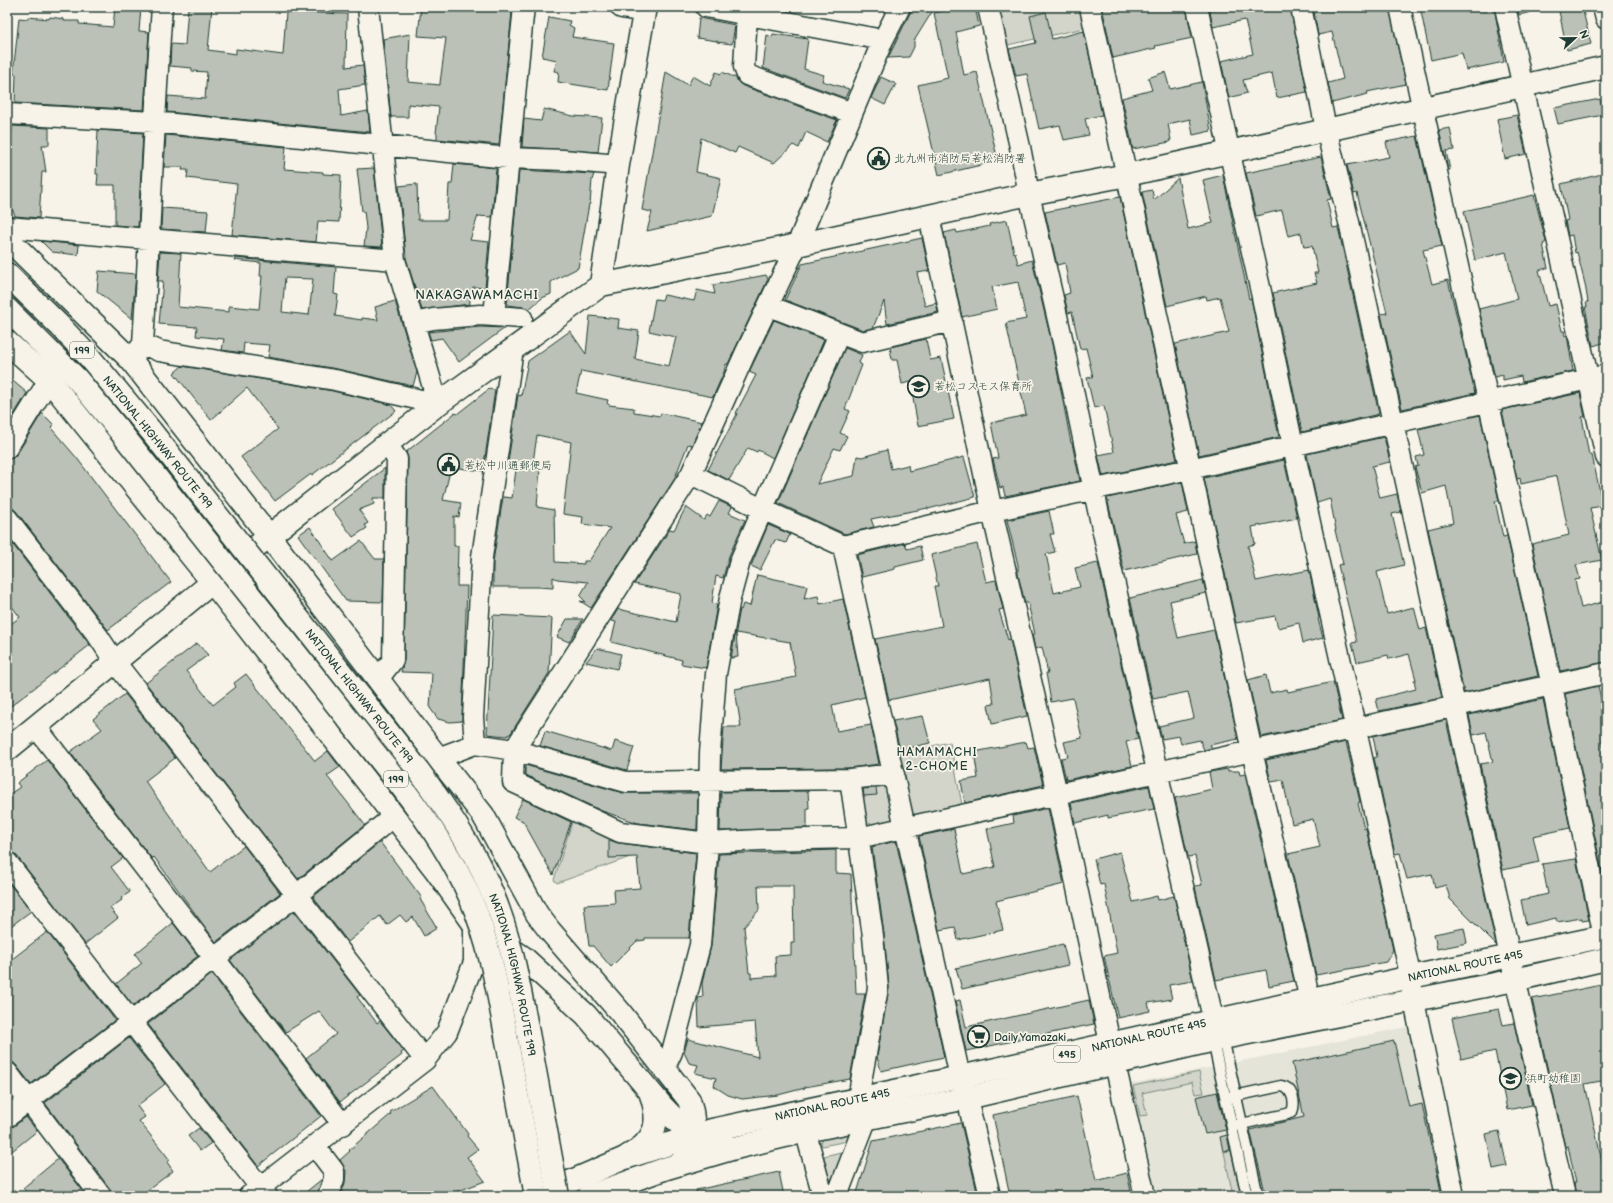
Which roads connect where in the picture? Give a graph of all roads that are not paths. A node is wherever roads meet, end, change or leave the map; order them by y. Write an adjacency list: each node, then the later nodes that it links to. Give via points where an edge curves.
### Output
1 (162, 7): 23 (street)
2 (368, 7): 25 (street)
3 (524, 7): 27 (street)
4 (622, 7): 14 (main road)
5 (706, 7): 15 (street)
6 (900, 7): 17 (street)
7 (988, 7): 30 (street)
8 (1090, 7): 29 (street)
9 (1196, 7): 26 (street)
10 (1301, 7): 24 (street)
11 (1400, 7): 20 (street)
12 (1505, 7): 19 (street)
13 (1603, 7): 16 (street)
14 (645, 9): 28 (main road)
15 (747, 14): 17 (street); 21 (street, via 744,67 748,75)
16 (1606, 19)
17 (883, 40): 21 (street)
18 (1606, 67): 19 (main road)
19 (1521, 85): 20 (main road); 49 (street)
20 (1423, 109): 24 (main road); 51 (street)
21 (852, 113): 35 (street)
22 (7, 114): 23 (street)
23 (154, 122): 25 (street); 34 (street)
24 (1326, 130): 26 (main road); 53 (street)
25 (384, 145): 27 (street); 36 (street)
26 (1229, 152): 29 (main road); 55 (street)
27 (508, 158): 28 (street); 41 (street)
28 (618, 165): 38 (main road)
29 (1127, 175): 30 (main road); 58 (street)
30 (1029, 194): 31 (main road); 60 (street)
31 (929, 216): 35 (main road); 43 (street)
32 (7, 227): 34 (street)
33 (7, 238): 48 (main road)
34 (149, 240): 36 (street); 48 (street)
35 (797, 245): 38 (main road); 39 (street)
36 (395, 260): 44 (street)
37 (7, 274): 130 (main road, NATIONAL HIGHWAY ROUTE 199 / 199, bridge, via 91,359 151,431 418,770 471,847 506,929 517,973)
38 (601, 285): 47 (main road)
39 (769, 306): 45 (street); 59 (street)
40 (7, 309): 129 (main road, NATIONAL HIGHWAY ROUTE 199 / 199, bridge, via 77,379 119,430 402,786 451,859 472,904 495,978)
41 (494, 316): 42 (street); 44 (street, via 462,316)
42 (522, 318)
43 (952, 321): 45 (street, via 862,342); 62 (street)
44 (414, 323): 52 (street)
45 (839, 334): 61 (street)
46 (7, 342): 50 (main road)
47 (514, 349): 52 (main road); 74 (street, via 482,557 473,718)
48 (137, 352): 52 (street, via 159,351 335,380); 64 (main road)
49 (1597, 376): 51 (street); 57 (street)
50 (49, 380): 56 (street); 66 (main road)
51 (1488, 402): 53 (street); 70 (street)
52 (438, 404): 54 (main road)
53 (1393, 424): 55 (street); 71 (street)
54 (387, 444): 64 (main road); 69 (street, via 397,460 393,660)
55 (1293, 446): 58 (street); 73 (street)
56 (7, 448)
57 (1606, 457)
58 (1190, 469): 60 (street); 77 (street)
59 (691, 474): 61 (street); 76 (street)
60 (1094, 490): 62 (street); 79 (street)
61 (762, 509): 65 (street); 82 (street, via 740,561 730,598 716,674)
62 (992, 511): 65 (street); 83 (street)
63 (7, 518): 67 (street)
64 (270, 536): 66 (main road); 69 (main road)
65 (843, 546): 80 (street)
66 (213, 583): 67 (main road); 84 (main road)
67 (115, 662): 72 (main road); 89 (street)
68 (1606, 673): 70 (street)
69 (378, 679): 78 (main road)
70 (1552, 686): 71 (street); 91 (street)
71 (1456, 706): 73 (street); 92 (street)
72 (36, 727): 75 (main road); 93 (street)
73 (1356, 728): 77 (street); 95 (street)
74 (475, 744): 76 (street); 78 (street)
75 (7, 750)
76 (514, 750): 82 (street, via 626,782); 87 (street, via 513,782 620,832)
77 (1252, 751): 79 (street); 97 (street)
78 (438, 758): 103 (main road, via 483,815 537,914 620,1012)
79 (1157, 772): 83 (street); 100 (street)
80 (894, 774): 81 (street); 85 (street)
81 (850, 779): 82 (street); 86 (street)
82 (709, 782): 87 (street)
83 (1056, 794): 85 (street); 101 (street)
84 (394, 816): 89 (street); 90 (main road)
85 (906, 828): 86 (street); 105 (street)
86 (858, 838): 87 (street); 109 (street, via 878,988)
87 (708, 843): 103 (street, via 700,945 672,1052)
88 (7, 862): 99 (street)
89 (298, 894): 93 (street); 102 (street)
90 (474, 924): 102 (street, via 474,962 447,1032); 106 (main road, via 523,957 586,1015)
91 (1605, 937): 92 (main road, NATIONAL ROUTE 495 / 495)
92 (1510, 956): 95 (main road, NATIONAL ROUTE 495 / 495); 96 (street)
93 (215, 957): 99 (street); 117 (street)
94 (1606, 958): 96 (main road, NATIONAL ROUTE 495 / 495)
95 (1411, 977): 97 (main road, NATIONAL ROUTE 495 / 495); 98 (street)
96 (1515, 980): 98 (main road, NATIONAL ROUTE 495 / 495); 139 (street)
97 (1310, 1000): 100 (main road, NATIONAL ROUTE 495 / 495)
98 (1414, 1001): 100 (main road, NATIONAL ROUTE 495 / 495); 138 (street)
99 (132, 1021): 112 (street); 126 (street)
100 (1217, 1035): 101 (main road, NATIONAL ROUTE 495 / 495); 107 (lane); 108 (lane)
101 (1113, 1054): 105 (main road, NATIONAL ROUTE 495 / 495); 110 (main road, NATIONAL ROUTE 495 / 495); 135 (street)
102 (426, 1060): 117 (street)
103 (664, 1069): 111 (main road)
104 (7, 1072): 112 (street)
105 (960, 1077): 109 (main road, NATIONAL ROUTE 495 / 495); 110 (street)
106 (648, 1089): 121 (main road); 124 (main road, via 655,1109 655,1128 646,1144)
107 (1236, 1095): 108 (lane); 116 (lane); 116 (lane, via 1286,1086 1290,1090 1294,1107 1292,1112 1287,1114)
108 (1225, 1097): 119 (lane)
109 (858, 1098): 113 (main road, NATIONAL ROUTE 495 / 495)
110 (967, 1098): 115 (main road, NATIONAL ROUTE 495 / 495); 134 (street)
111 (689, 1100): 118 (main road, via 697,1112 712,1123); 121 (main road, via 694,1124)
112 (28, 1101): 114 (street); 127 (street)
113 (800, 1110): 118 (main road, NATIONAL ROUTE 495 / 495); 120 (street)
114 (7, 1117)
115 (866, 1120): 120 (main road, NATIONAL ROUTE 495 / 495); 133 (street)
116 (1242, 1124): 119 (lane); 137 (lane)
117 (343, 1125): 122 (street)
118 (731, 1126): 121 (main road, NATIONAL ROUTE 495 / 495)
119 (1232, 1126): 136 (lane)
120 (806, 1131): 123 (main road, NATIONAL ROUTE 495 / 495); 132 (street)
121 (692, 1137): 123 (main road, via 704,1145); 124 (main road, NATIONAL ROUTE 495 / 495); 125 (main road, via 680,1157)
122 (315, 1146): 126 (street); 128 (street, via 334,1171)
123 (735, 1148): 125 (main road, NATIONAL ROUTE 495 / 495)
124 (625, 1158): 129 (main road, NATIONAL ROUTE 495 / 495)
125 (667, 1168): 131 (main road, NATIONAL ROUTE 495 / 495)
126 (259, 1193)
127 (101, 1196)
128 (328, 1196)
129 (536, 1196)
130 (558, 1196)
131 (589, 1196)
132 (823, 1196)
133 (837, 1196)
134 (990, 1196)
135 (1145, 1196)
136 (1247, 1196)
137 (1258, 1196)
138 (1454, 1196)
139 (1565, 1196)

